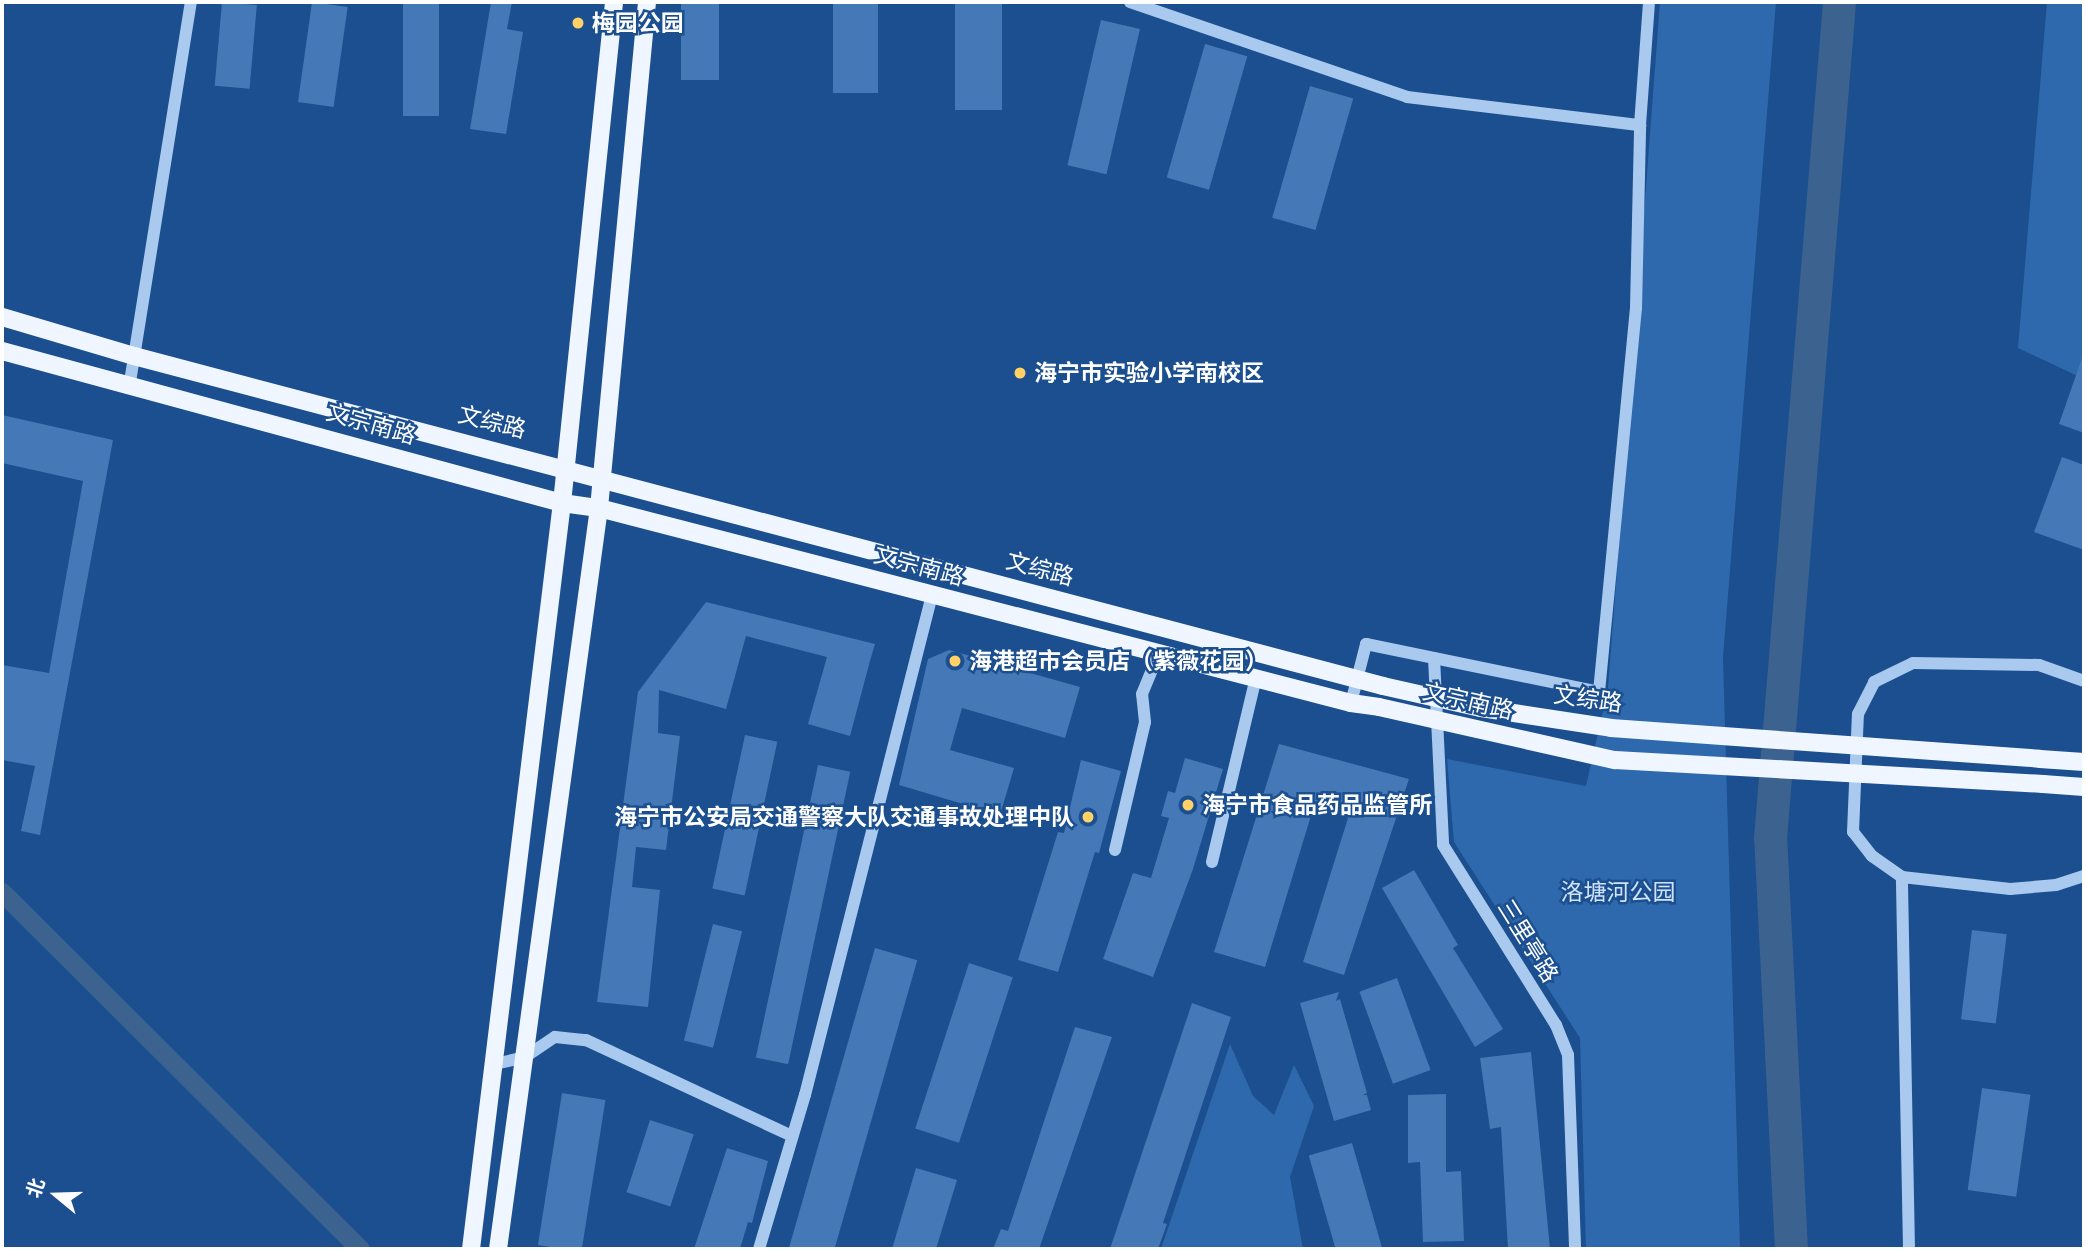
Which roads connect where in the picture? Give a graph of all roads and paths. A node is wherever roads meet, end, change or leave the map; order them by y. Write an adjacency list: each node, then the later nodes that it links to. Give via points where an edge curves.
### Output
1 (191, 2): 9 (street)
2 (614, 2): 11 (main road)
3 (647, 2): 12 (main road)
4 (1130, 2): 6 (street, via 1407,97)
5 (1649, 2): 6 (street)
6 (1640, 125): 17 (street, via 1636,308 1599,692)
7 (2, 317): 9 (main road, 文综路)
8 (2, 351): 10 (main road, 文宗南路)
9 (134, 356): 10 (street); 11 (main road, 文综路)
10 (130, 382): 13 (main road, 文宗南路)
11 (566, 467): 12 (main road, 文综路); 13 (main road)
12 (603, 477): 14 (main road); 19 (main road, 文综路)
13 (562, 503): 14 (main road, 文宗南路); 29 (main road)
14 (599, 508): 15 (main road, 文宗南路); 28 (main road)
15 (932, 594): 16 (main road, 文宗南路); 30 (street)
16 (1159, 653): 18 (main road, 文宗南路); 24 (street, via 1142,694 1145,722)
17 (1434, 658): 19 (street, via 1366,644); 34 (street, 三里亭路, via 1443,845 1556,1025 1569,1055)
18 (1256, 678): 21 (main road, 文宗南路); 25 (street)
19 (1357, 679): 21 (street); 22 (main road, 文综路, bridge, via 1481,708 1611,729)
20 (2084, 681): 27 (street, via 2039,665 1966,661 1913,663 1874,682 1858,714 1853,832 1872,856)
21 (1351, 703): 23 (main road, 文宗南路, bridge, via 1615,760)
22 (2084, 762)
23 (2084, 787)
24 (1115, 850)
25 (1212, 862)
26 (2084, 876): 27 (street, via 2056,885 2010,889)
27 (1902, 877): 35 (street)
28 (525, 1057): 29 (street); 30 (street, via 555,1037 586,1040); 32 (main road)
29 (495, 1064): 31 (main road)
30 (792, 1136): 33 (street)
31 (471, 1249)
32 (498, 1249)
33 (759, 1249)
34 (1575, 1249)
35 (1909, 1249)

